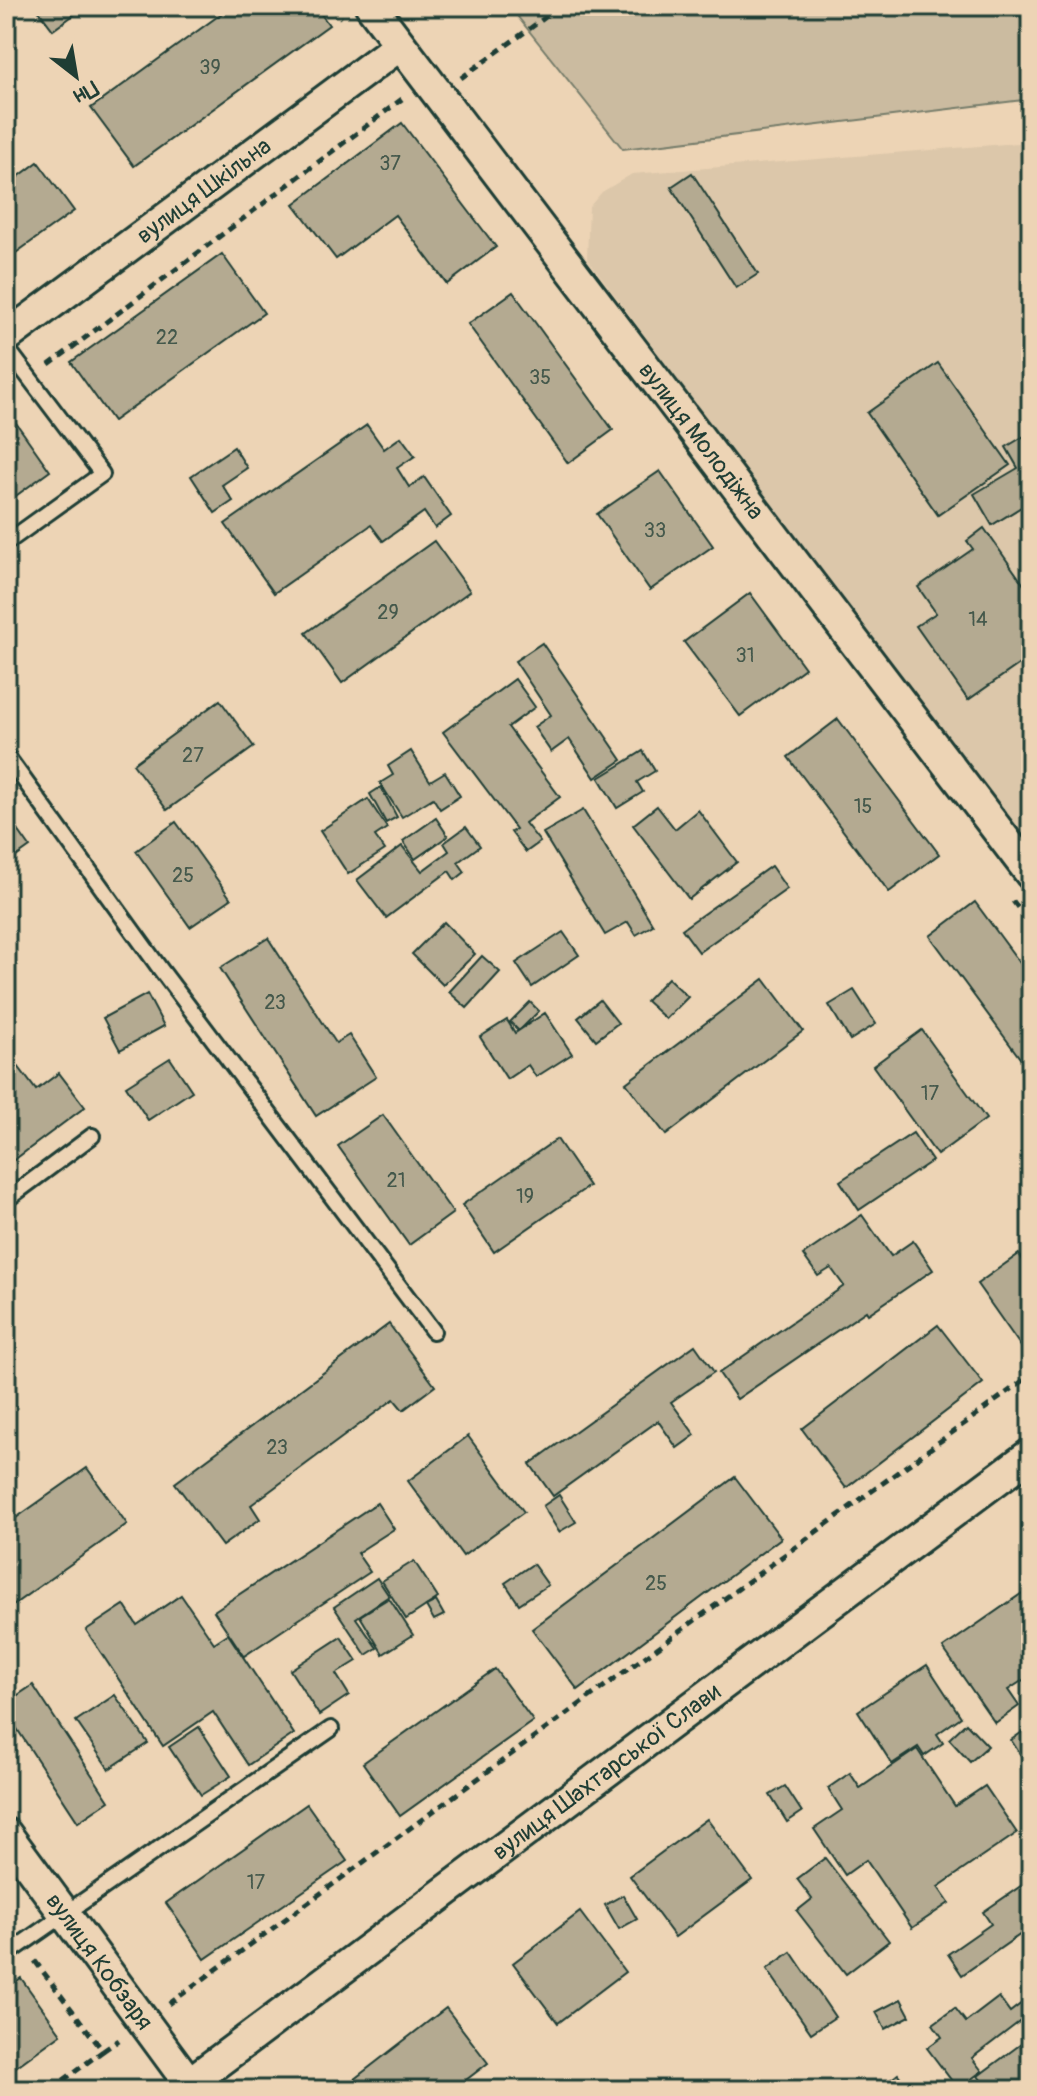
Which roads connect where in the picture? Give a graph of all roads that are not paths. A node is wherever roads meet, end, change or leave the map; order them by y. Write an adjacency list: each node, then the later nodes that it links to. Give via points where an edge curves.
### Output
1 (371, 6): 2 (street, вулиця Молодіжна)
2 (400, 45): 3 (street, вулиця Шкільна); 7 (street, вулиця Молодіжна)
3 (6, 337)
4 (6, 347): 5 (lane, via 102,474)
5 (6, 543)
6 (6, 755): 10 (lane)
7 (1031, 874)
8 (92, 1136): 9 (lane)
9 (6, 1200)
10 (433, 1331)
11 (1031, 1454): 16 (street, вулиця Шахтарської Слави)
12 (331, 1729): 14 (lane)
13 (6, 1834): 14 (street, вулиця Кобзаря)
14 (65, 1915): 15 (lane); 16 (street, вулиця Кобзаря)
15 (6, 1955)
16 (188, 2088)

